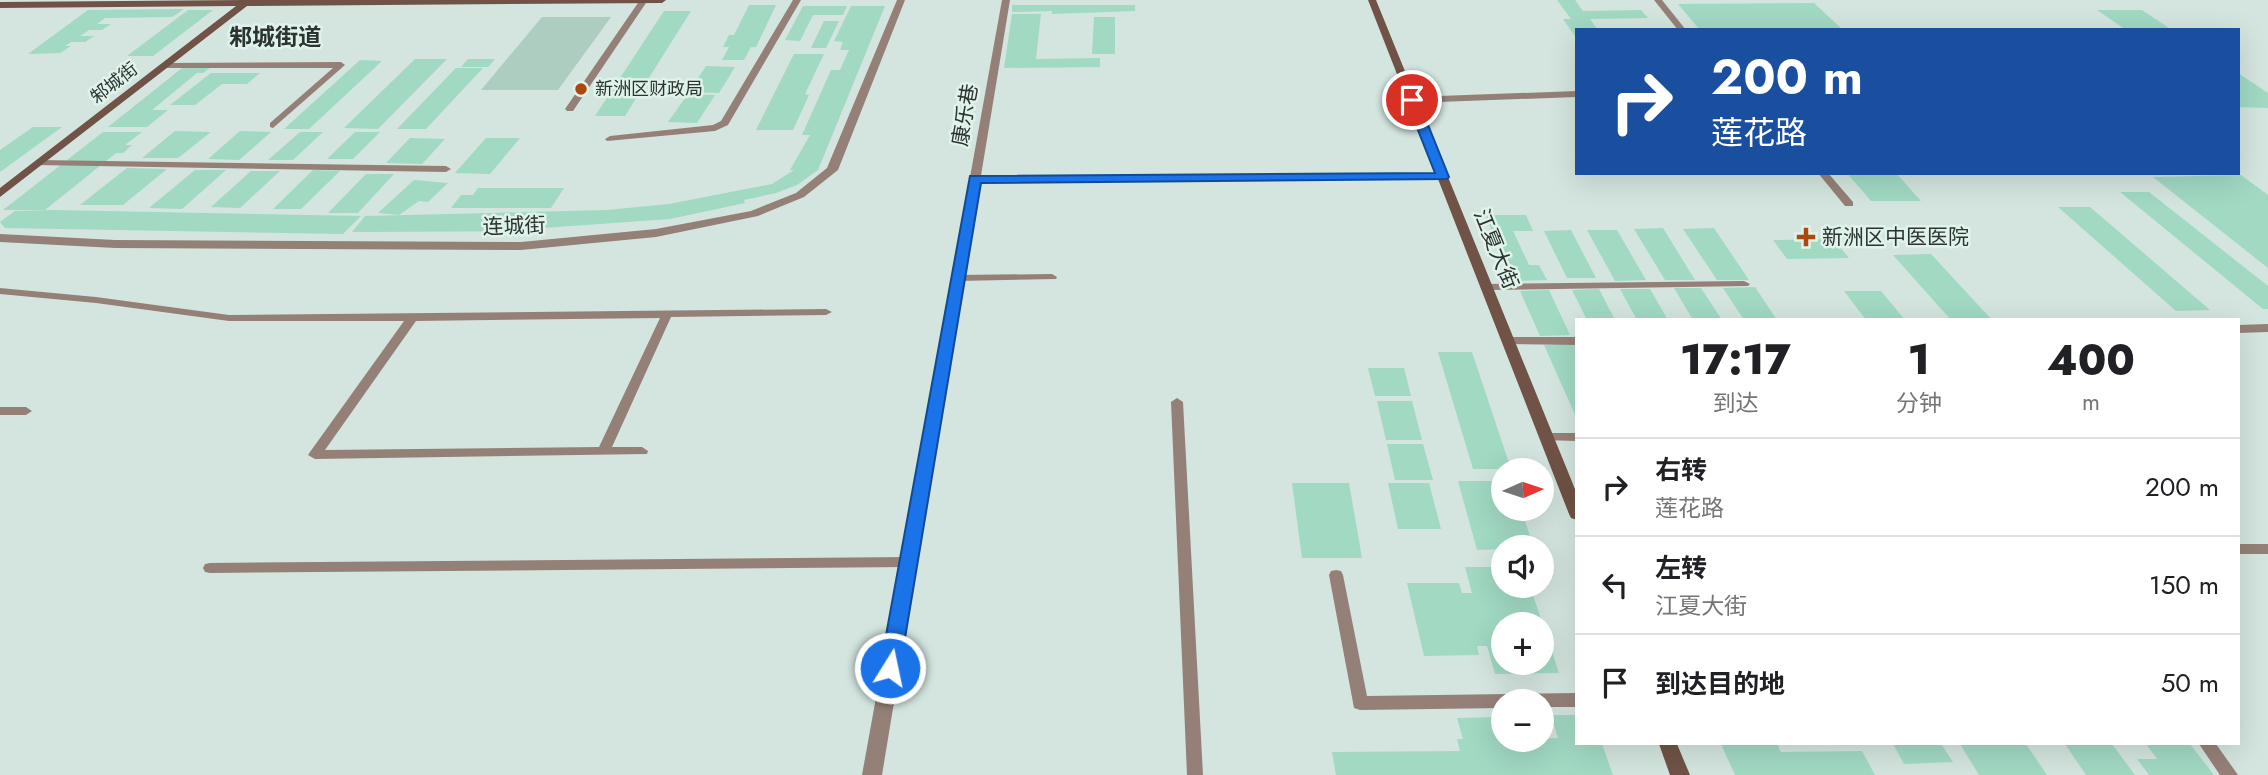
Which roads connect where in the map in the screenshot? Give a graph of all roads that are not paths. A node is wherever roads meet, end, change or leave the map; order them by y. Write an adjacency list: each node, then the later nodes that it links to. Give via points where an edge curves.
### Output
1 (644, 0): 2 (street); 8 (street); 14 (lane)
2 (662, 0)
3 (797, 0): 16 (lane, via 725,122 715,128)
4 (901, 0): 24 (street, 连城街, via 832,170 800,195 754,214 656,233 521,246 115,244)
5 (1006, 0): 21 (street, 康乐巷)
6 (1372, 0): 13 (street, 江夏大街)
7 (1657, 0): 10 (lane)
8 (247, 2): 9 (street); 11 (street, 邾城街)
9 (0, 5)
10 (1680, 28)
11 (165, 66): 15 (lane, via 341,65); 17 (street, 邾城街)
12 (1575, 94): 13 (lane)
13 (1412, 100): 20 (street, 江夏大街)
14 (570, 109)
15 (273, 125)
16 (610, 139)
17 (39, 163): 18 (lane); 22 (street, 邾城街)
18 (446, 169)
19 (1825, 175): 23 (lane)
20 (1443, 177): 21 (lane); 28 (street, 江夏大街)
21 (975, 179): 26 (street, 康乐巷)
22 (0, 194)
23 (1849, 204)
24 (0, 238)
25 (1052, 277): 26 (lane)
26 (958, 278): 47 (street, 康乐巷)
27 (1744, 284): 28 (lane)
28 (1486, 286): 35 (street, 江夏大街)
29 (0, 291): 32 (lane, via 229,318)
30 (826, 312): 31 (lane)
31 (667, 314): 32 (lane); 43 (lane)
32 (412, 318): 43 (lane, via 316,455)
33 (2268, 328): 34 (street)
34 (2240, 329)
35 (1508, 341): 36 (lane); 41 (street, 江夏大街)
36 (1575, 341)
37 (1177, 402): 54 (lane)
38 (0, 411): 39 (lane)
39 (26, 411)
40 (1575, 437): 41 (lane)
41 (1546, 438): 44 (street, 江夏大街)
42 (642, 451): 43 (lane)
43 (604, 452)
44 (1575, 509)
45 (2240, 548): 46 (lane)
46 (2268, 549)
47 (909, 562): 48 (lane); 53 (street, 康乐巷)
48 (210, 568)
49 (1336, 575): 50 (lane, via 1360,703)
50 (1575, 700)
51 (1668, 745): 55 (street)
52 (2208, 745): 56 (lane)
53 (872, 775)
54 (1195, 775)
55 (1680, 775)
56 (2230, 775)

